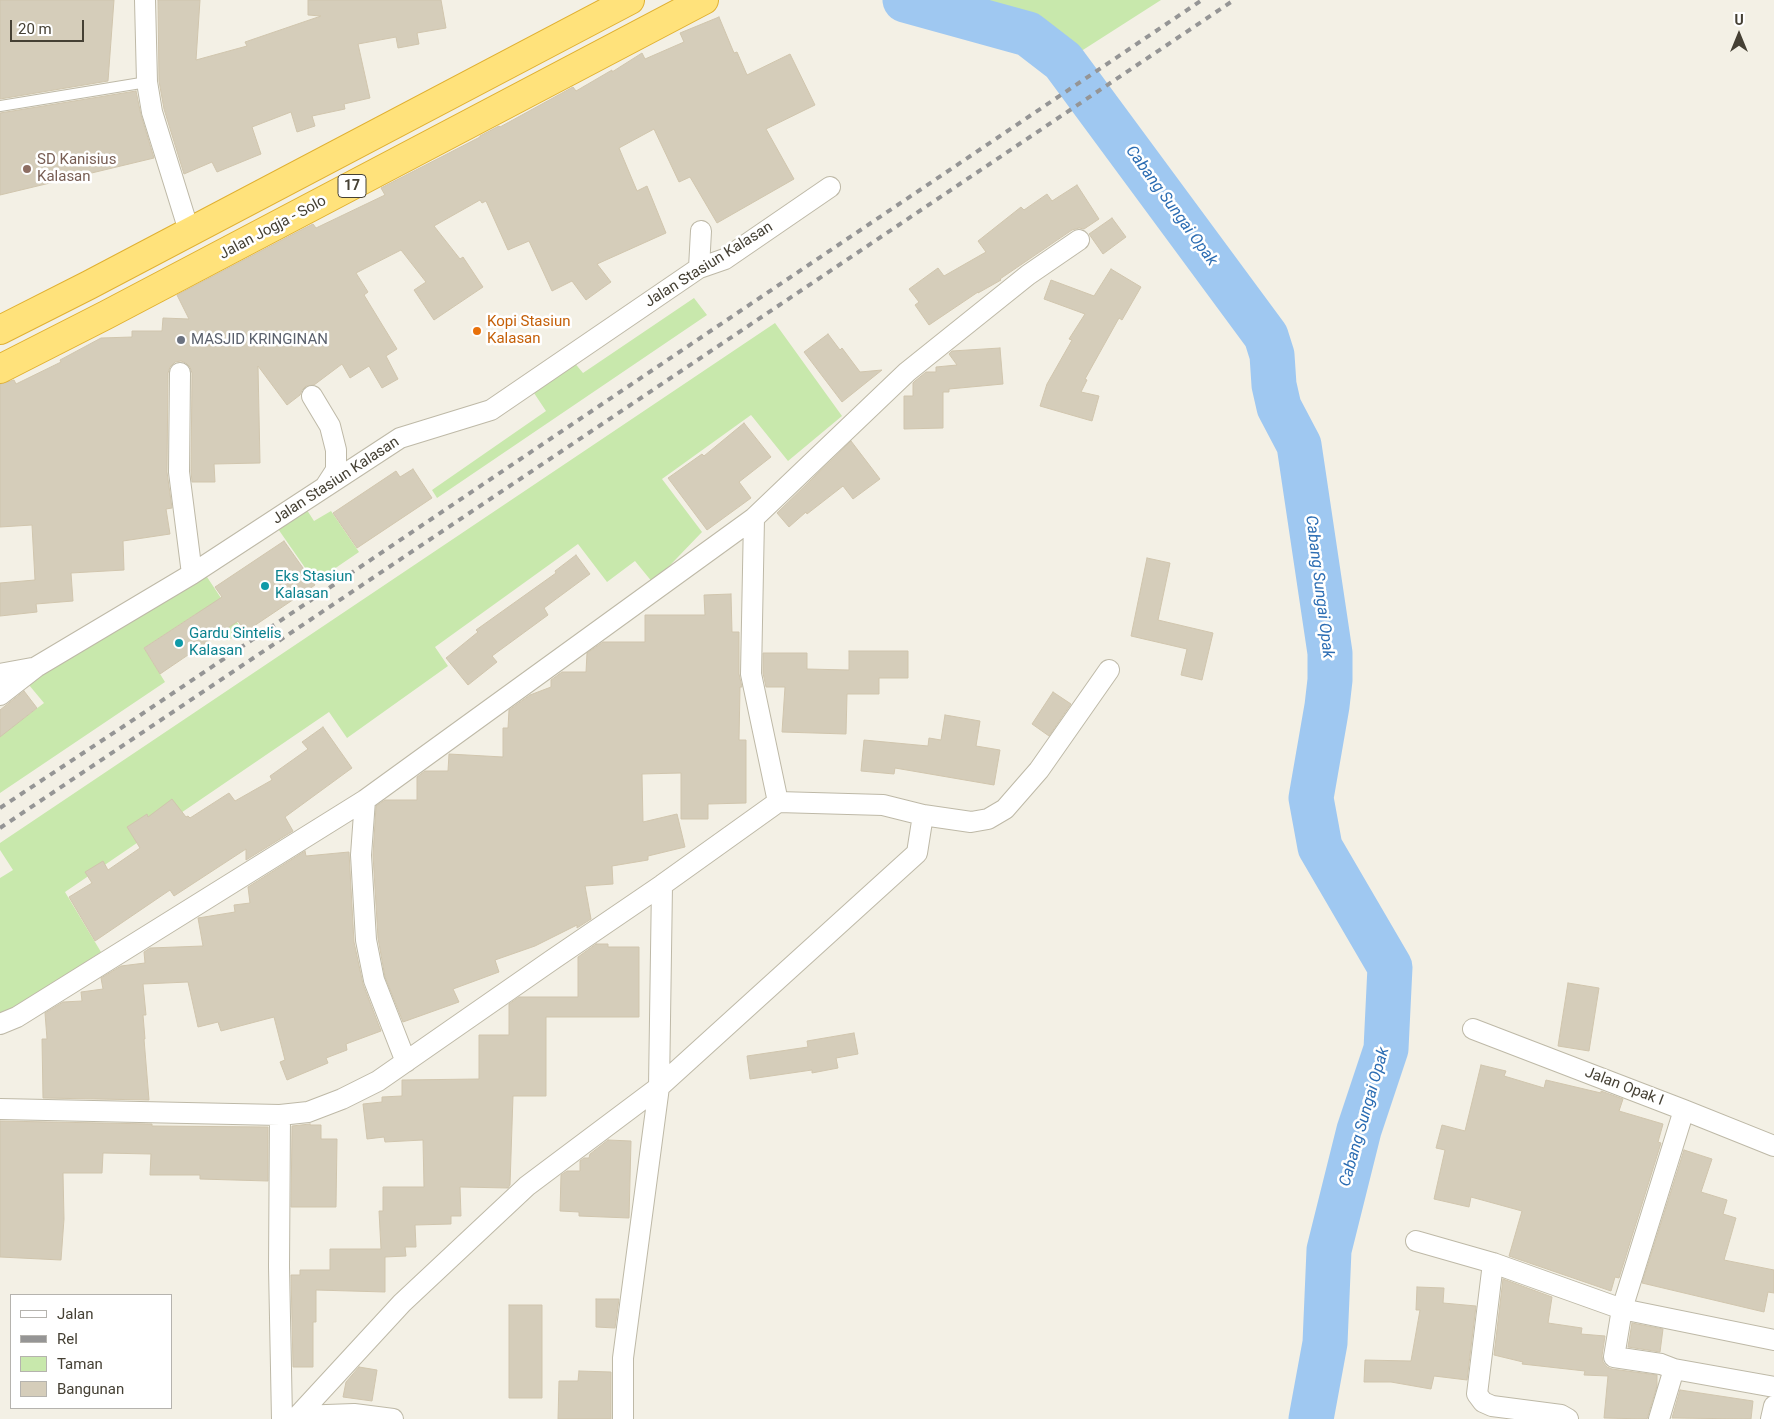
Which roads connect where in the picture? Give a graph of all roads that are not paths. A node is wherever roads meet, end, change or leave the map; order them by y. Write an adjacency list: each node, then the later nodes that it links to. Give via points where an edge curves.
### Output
1 (145, 0): 4 (street)
2 (630, 0): 7 (highway, 17)
3 (704, 0): 12 (highway, Jalan Jogja - Solo / 17)
4 (147, 82): 5 (lane); 7 (street, via 152,112)
5 (0, 106)
6 (830, 187): 10 (street, Jalan Stasiun Kalasan, via 726,259)
7 (189, 231): 11 (highway, 17)
8 (701, 231): 10 (street)
9 (1079, 240): 16 (street, via 1028,275 907,372)
10 (699, 268): 15 (street, Jalan Stasiun Kalasan, via 490,410 400,438)
11 (0, 330)
12 (0, 369)
13 (180, 372): 17 (street, via 179,472)
14 (312, 396): 15 (street, via 330,426 336,450 336,470)
15 (325, 487): 17 (street, Jalan Stasiun Kalasan)
16 (754, 518): 22 (street); 23 (street, via 751,674)
17 (192, 574): 18 (street, Jalan Stasiun Kalasan)
18 (36, 667): 20 (street); 21 (street, Jalan Stasiun Kalasan)
19 (1109, 670): 24 (street, via 1039,770 1005,809 988,819 971,822)
20 (0, 674)
21 (0, 695)
22 (365, 800): 26 (street, via 17,1017); 28 (street, via 361,855 366,940 374,980)
23 (778, 802): 24 (street, via 883,805); 25 (street)
24 (923, 815): 29 (street, via 917,853)
25 (662, 885): 28 (street); 29 (street)
26 (0, 1024)
27 (1473, 1029): 31 (street, Jalan Opak I)
28 (406, 1062): 32 (street, via 342,1099 308,1112)
29 (660, 1087): 41 (street, via 527,1186); 43 (street, via 623,1358)
30 (0, 1109): 32 (street)
31 (1684, 1110): 33 (street, Jalan Opak I); 36 (street)
32 (280, 1115): 41 (street, via 279,1267)
33 (1774, 1146)
34 (1416, 1241): 35 (street)
35 (1493, 1262): 36 (street); 44 (street, via 1477,1394 1492,1406 1562,1415)
36 (1622, 1309): 37 (street); 38 (street, via 1614,1358 1661,1364)
37 (1774, 1340)
38 (1674, 1369): 39 (street); 45 (street)
39 (1774, 1387)
40 (1774, 1406): 46 (street)
41 (290, 1414): 42 (street, via 354,1414)
42 (393, 1419)
43 (623, 1419)
44 (1568, 1419)
45 (1659, 1419)
46 (1771, 1419)

